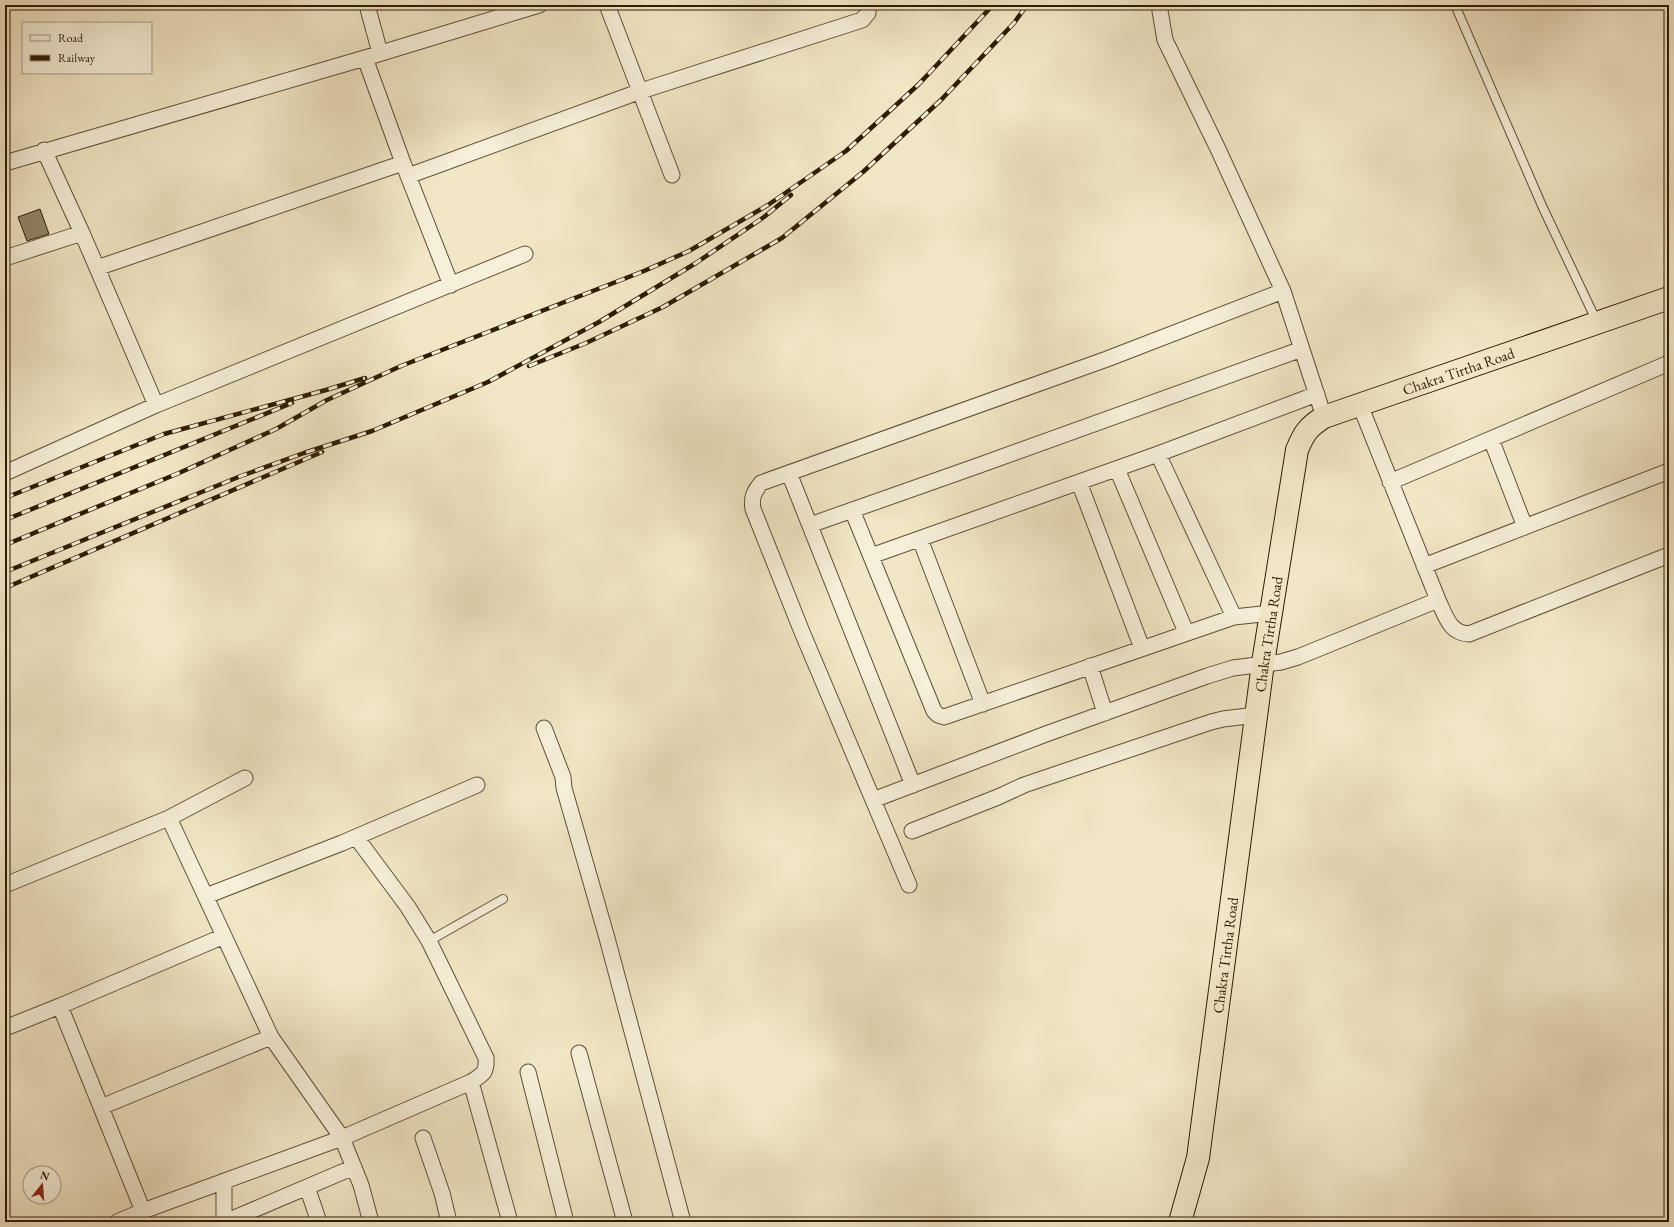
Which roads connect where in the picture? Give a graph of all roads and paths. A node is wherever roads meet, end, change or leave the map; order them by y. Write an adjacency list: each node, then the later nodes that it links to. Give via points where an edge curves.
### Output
1 (367, 5): 7 (street)
2 (539, 5): 7 (street)
3 (607, 5): 9 (street)
4 (868, 5): 9 (street, via 868,13 862,20)
5 (1160, 5): 19 (street, via 1165,40)
6 (1455, 5): 21 (lane, via 1543,208)
7 (380, 53): 8 (street)
8 (365, 58): 10 (street); 12 (street)
9 (641, 90): 12 (street); 13 (street)
10 (44, 150): 11 (street); 14 (street)
11 (5, 163)
12 (405, 170): 17 (street); 18 (street)
13 (672, 175)
14 (82, 233): 16 (street); 17 (street)
15 (525, 254): 18 (street)
16 (5, 258)
17 (97, 268): 25 (street)
18 (451, 285): 25 (street)
19 (1283, 291): 22 (street); 33 (street, via 1108,359)
20 (1669, 298): 21 (highway, Chakra Tirtha Road)
21 (1598, 323): 26 (highway, Chakra Tirtha Road)
22 (1302, 349): 24 (street); 36 (street)
23 (1669, 363): 28 (street)
24 (1317, 394): 27 (street); 29 (street)
25 (156, 405): 32 (street)
26 (1360, 405): 27 (highway, Chakra Tirtha Road); 35 (street)
27 (1324, 418): 44 (highway, Chakra Tirtha Road, via 1303,434 1297,450)
28 (1491, 439): 35 (street); 38 (street)
29 (1158, 454): 30 (street); 45 (street)
30 (1117, 469): 34 (street); 46 (street)
31 (1669, 471): 38 (street)
32 (5, 472)
33 (790, 473): 37 (street); 57 (street, via 761,483 752,499 753,509)
34 (1079, 482): 39 (street); 47 (street)
35 (1390, 482): 42 (street)
36 (852, 510): 37 (street); 41 (street)
37 (810, 525): 56 (street)
38 (1525, 527): 42 (street)
39 (920, 539): 41 (street); 50 (street)
40 (1669, 555): 43 (street, via 1469,634 1460,633 1452,627)
41 (871, 556): 50 (street, via 934,710 944,717)
42 (1424, 566): 43 (street)
43 (1438, 600): 48 (street, via 1298,657)
44 (1271, 613): 45 (street); 48 (highway, Chakra Tirtha Road)
45 (1234, 617): 46 (street)
46 (1186, 632): 47 (street)
47 (1142, 648): 49 (street)
48 (1263, 663): 51 (street, via 1207,676); 52 (highway, Chakra Tirtha Road)
49 (1090, 666): 50 (street); 51 (street)
50 (983, 704)
51 (1105, 713): 56 (street)
52 (1256, 715): 59 (street, via 1211,722 1024,785); 89 (highway, Chakra Tirtha Road, via 1198,1158)
53 (544, 728): 88 (street, via 563,777)
54 (245, 778): 58 (street)
55 (477, 785): 60 (street)
56 (913, 785): 57 (street)
57 (873, 800): 62 (street)
58 (169, 818): 61 (street); 63 (street)
59 (912, 831)
60 (356, 837): 63 (street); 66 (street, via 408,907)
61 (5, 885)
62 (909, 885)
63 (206, 896): 65 (street)
64 (503, 899): 66 (lane)
65 (224, 936): 67 (street); 69 (street)
66 (429, 942): 72 (street, via 486,1058 485,1072)
67 (60, 1006): 68 (street); 73 (street)
68 (5, 1028)
69 (271, 1036): 73 (street); 74 (street)
70 (579, 1053): 87 (street)
71 (528, 1072): 86 (street)
72 (471, 1082): 74 (street); 85 (street)
73 (101, 1107): 79 (street)
74 (342, 1138): 76 (street); 77 (street)
75 (423, 1138): 84 (street)
76 (354, 1167): 78 (street); 83 (street)
77 (224, 1181): 79 (street); 81 (street)
78 (307, 1187): 81 (street); 82 (street)
79 (143, 1211): 80 (street)
80 (117, 1222)
81 (225, 1222)
82 (318, 1222)
83 (371, 1222)
84 (449, 1222)
85 (510, 1222)
86 (566, 1222)
87 (625, 1222)
88 (683, 1222)
89 (1180, 1222)

